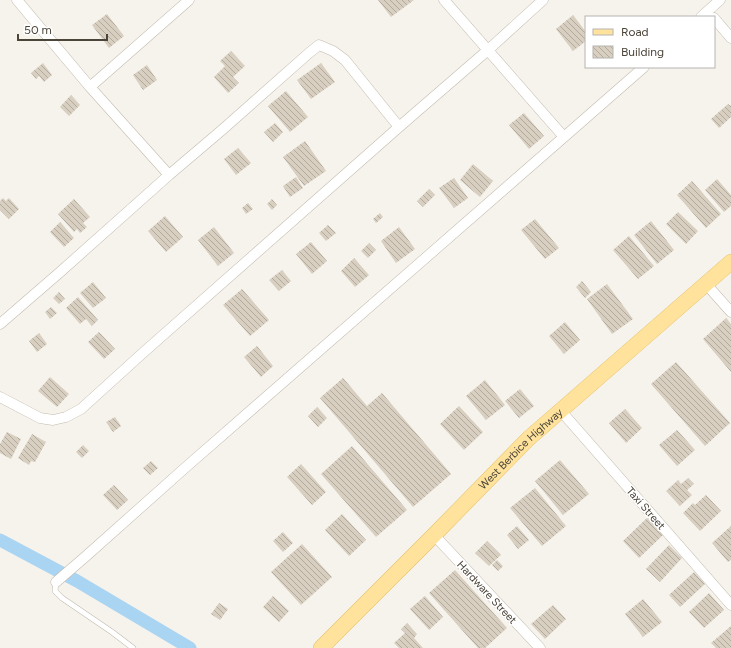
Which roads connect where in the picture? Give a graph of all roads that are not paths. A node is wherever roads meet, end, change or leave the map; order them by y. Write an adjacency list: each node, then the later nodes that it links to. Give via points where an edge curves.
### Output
1 (17, 0): 11 (street)
2 (189, 0): 11 (street)
3 (444, 0): 9 (street)
4 (543, 0): 9 (street)
5 (720, 0): 6 (street)
6 (709, 16)
7 (715, 22): 8 (street)
8 (731, 38)
9 (488, 50): 12 (street); 13 (street)
10 (643, 68): 13 (street)
11 (90, 87): 14 (street)
12 (398, 127): 14 (street, via 345,60 319,45); 19 (street, via 81,410 66,418 40,418)
13 (564, 137): 22 (street)
14 (169, 175): 18 (street)
15 (731, 262): 16 (main road, West Berbice Highway)
16 (706, 284): 17 (street); 20 (main road, West Berbice Highway)
17 (731, 312)
18 (0, 324)
19 (0, 397)
20 (561, 411): 21 (main road, West Berbice Highway, via 528,439); 23 (street, Taxi Street)
21 (434, 535): 25 (main road, West Berbice Highway); 26 (street, Hardware Street)
22 (56, 582): 24 (lane, via 55,591 62,598)
23 (731, 605)
24 (133, 648)
25 (321, 648)
26 (540, 648)

